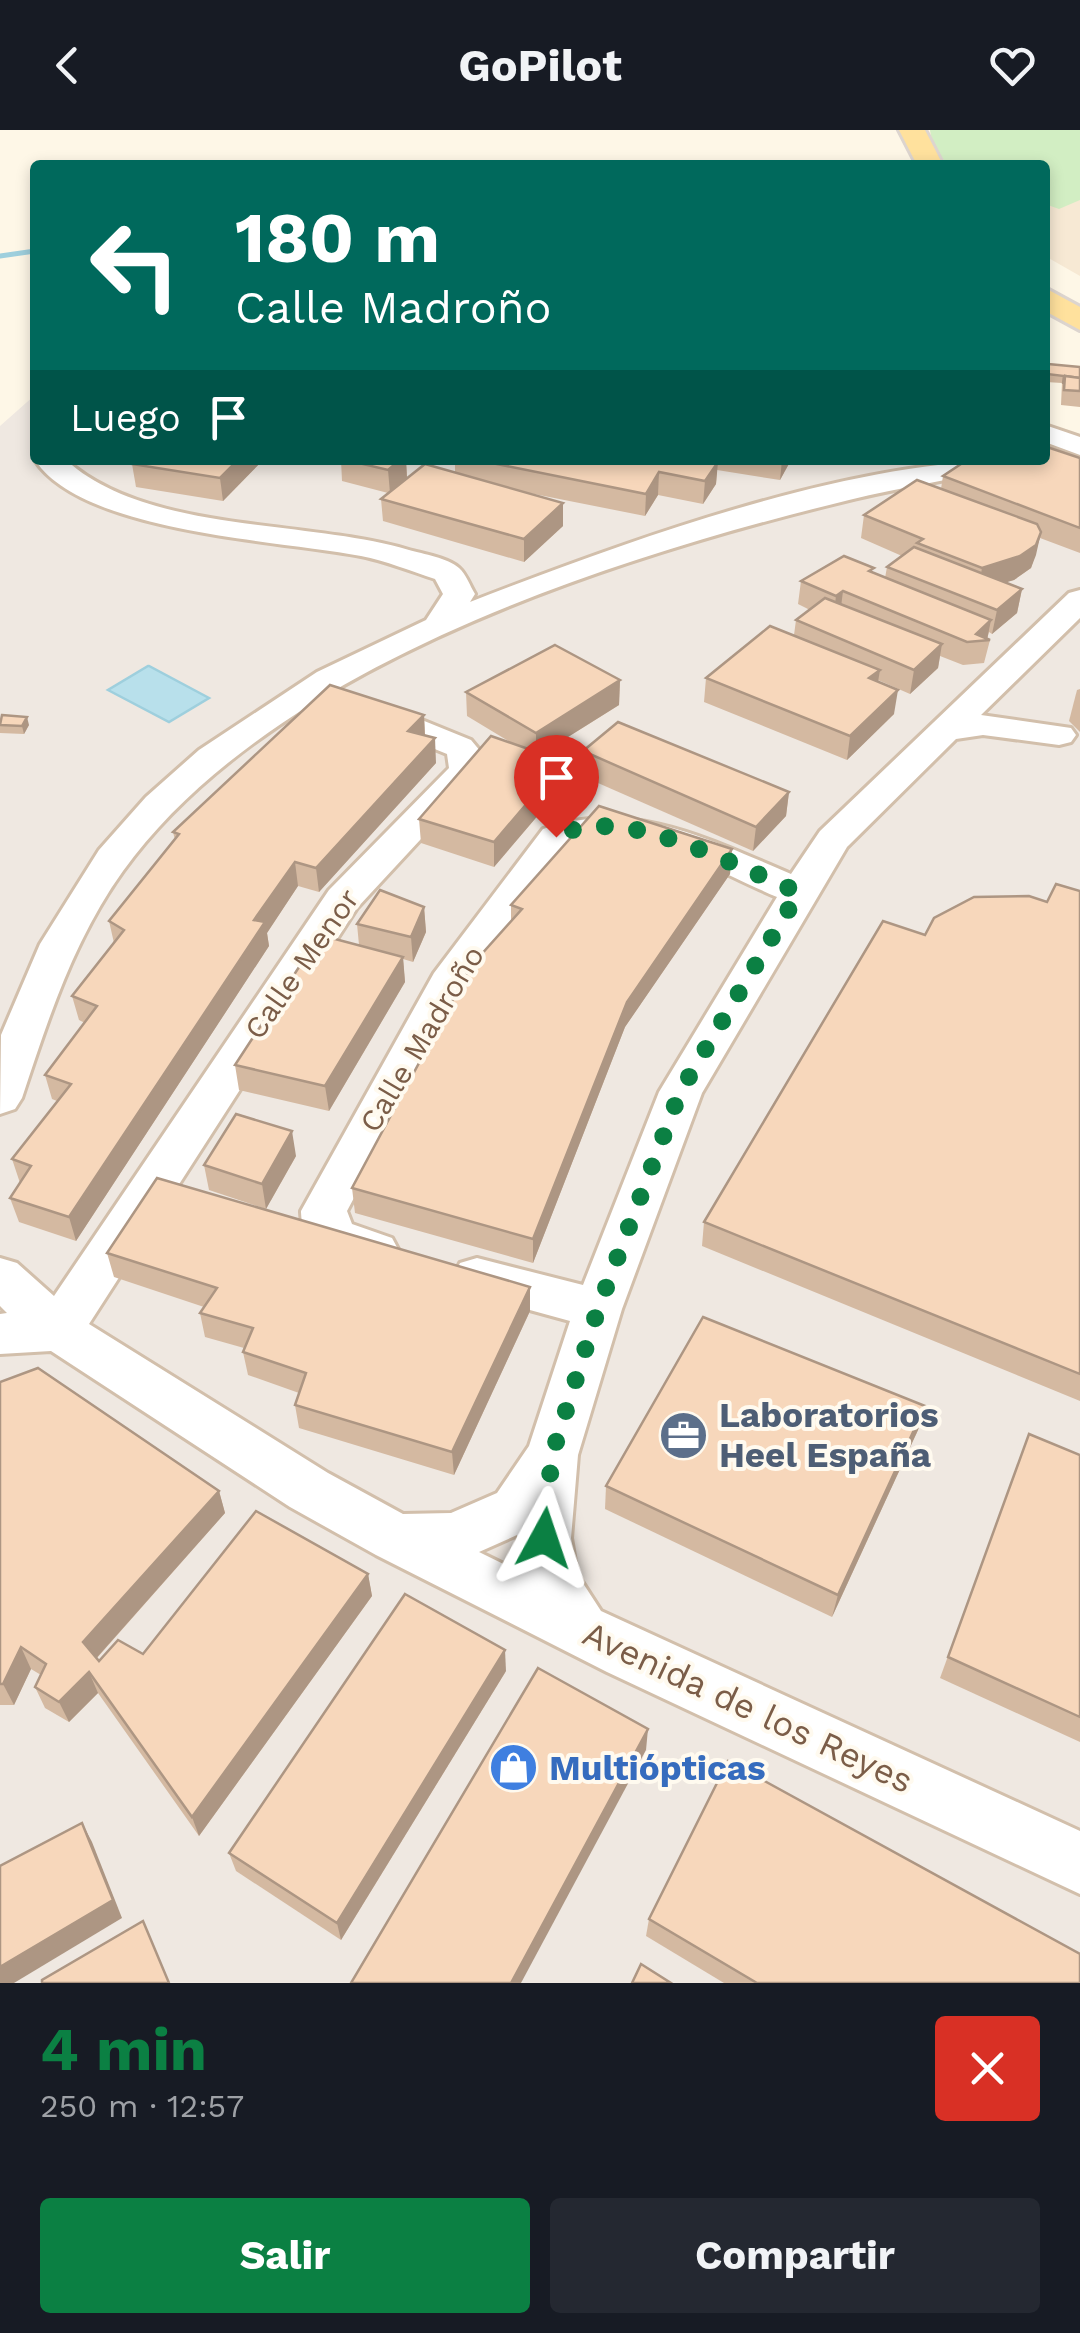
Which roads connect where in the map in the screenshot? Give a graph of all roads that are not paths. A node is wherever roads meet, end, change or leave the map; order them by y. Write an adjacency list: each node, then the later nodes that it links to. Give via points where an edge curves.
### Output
1 (889, 130): 3 (main road)
2 (912, 130): 4 (main road)
3 (903, 160)
4 (927, 160)
5 (1050, 272): 6 (main road)
6 (1080, 288)
7 (1050, 291): 9 (main road)
8 (1050, 301): 10 (main road)
9 (1080, 310)
10 (1080, 321)
11 (1056, 435): 12 (street)
12 (1080, 456)
13 (53, 465): 17 (street, via 88,488 140,508 354,545)
14 (924, 465): 16 (street)
15 (972, 465): 16 (street)
16 (885, 480): 18 (street, via 717,524)
17 (447, 573): 18 (street, via 491,582); 20 (street, via 458,594)
18 (549, 582): 20 (street)
19 (1080, 600): 21 (street)
20 (438, 626): 22 (street)
21 (992, 683): 23 (street); 24 (street)
22 (312, 687): 26 (street, via 194,769 112,859 52,958); 29 (street, Calle Menor, via 459,747 468,758 466,771 343,899)
23 (943, 731): 24 (street, via 983,726); 25 (street, via 833,839)
24 (1070, 743)
25 (799, 892): 28 (street, via 680,1092); 28 (street, Calle Madroño, via 624,827 574,826 556,837 448,983 324,1210 324,1226 334,1238)
26 (0, 1098)
27 (0, 1277): 29 (street, Avenida de los Reyes)
28 (598, 1309): 31 (street)
29 (58, 1330): 30 (street); 32 (street, Avenida de los Reyes)
30 (0, 1334)
31 (552, 1455): 32 (street, via 516,1510 454,1538); 33 (street, via 544,1538 552,1582)
32 (395, 1538): 33 (street, Avenida de los Reyes)
33 (580, 1628): 34 (street, Avenida de los Reyes)
34 (1080, 1862)

